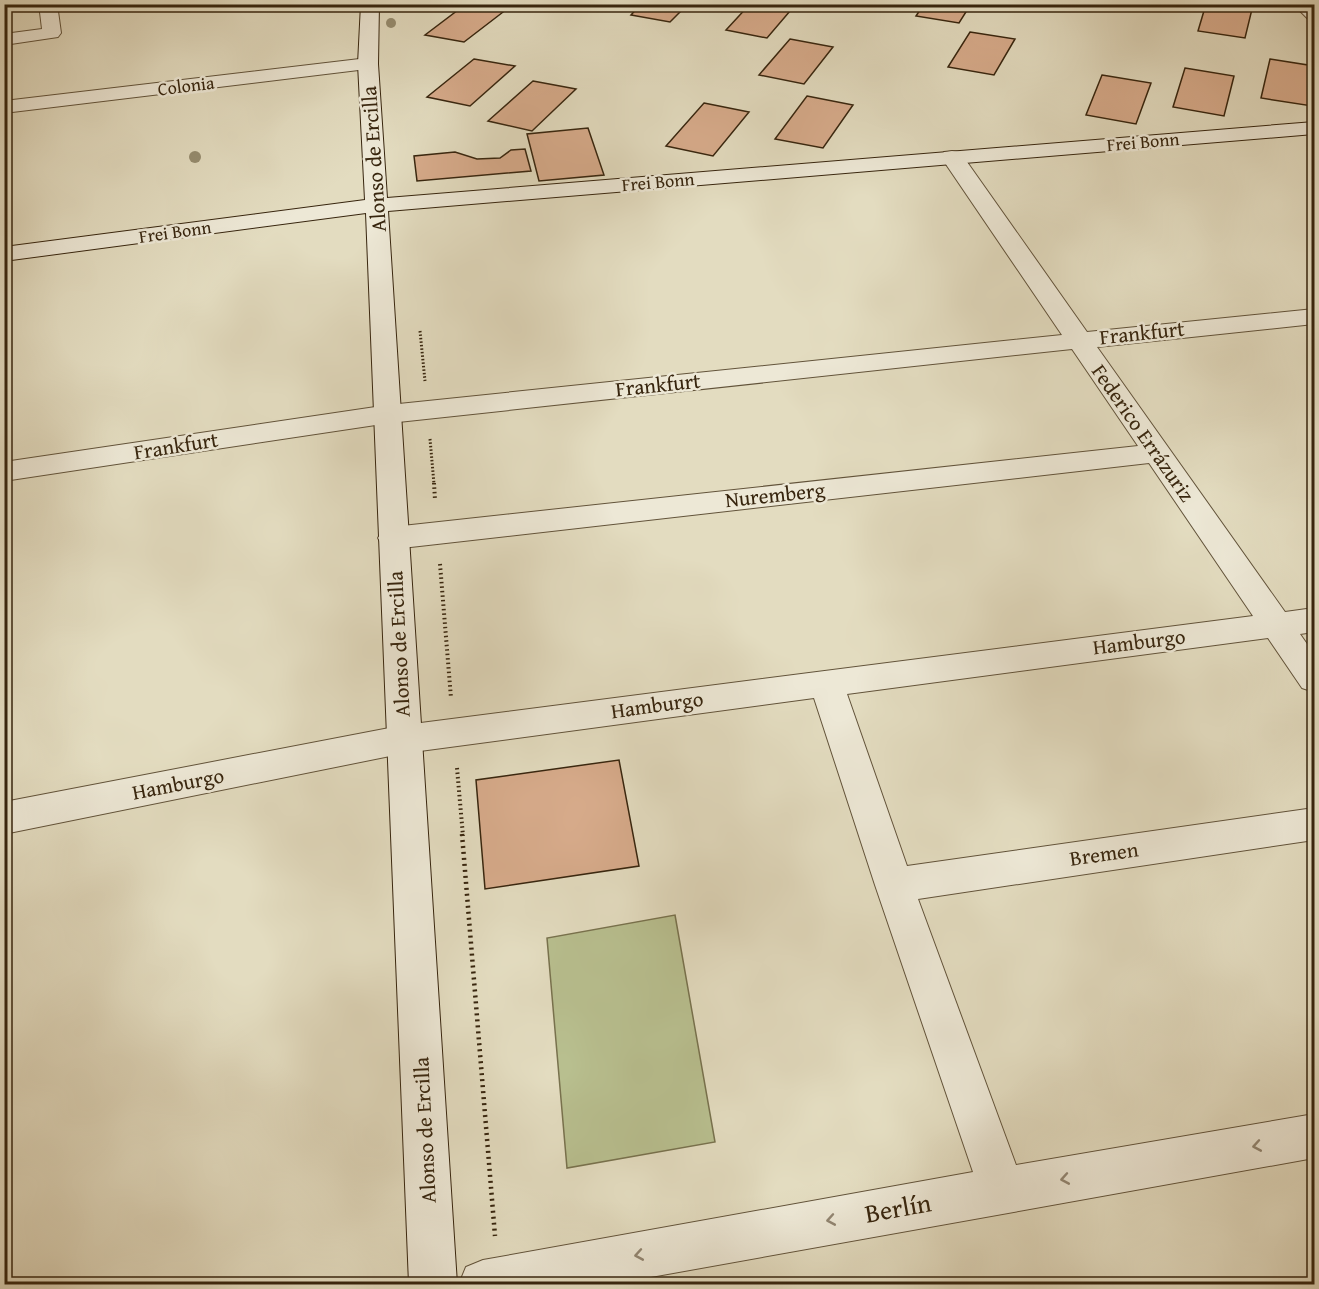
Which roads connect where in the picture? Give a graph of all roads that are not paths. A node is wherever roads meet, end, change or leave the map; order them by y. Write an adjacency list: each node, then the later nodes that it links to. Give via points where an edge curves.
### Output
1 (48, 4): 5 (street, via 52,33)
2 (370, 4): 6 (street, Alonso de Ercilla)
3 (1301, 4): 4 (street)
4 (1314, 15)
5 (4, 40)
6 (368, 64): 7 (street, Colonia); 10 (street, Alonso de Ercilla)
7 (4, 107)
8 (1314, 128): 9 (street, Frei Bonn)
9 (952, 157): 10 (street, Frei Bonn); 13 (street, Federico Errázuriz)
10 (378, 205): 11 (street, Frei Bonn); 14 (street, Alonso de Ercilla)
11 (4, 254)
12 (1314, 316): 13 (street, Frankfurt)
13 (1078, 339): 14 (street, Frankfurt); 15 (street, Federico Errázuriz)
14 (389, 414): 16 (street, Frankfurt); 17 (street, Alonso de Ercilla)
15 (1157, 453): 17 (street, Nuremberg); 19 (street, Federico Errázuriz)
16 (4, 472)
17 (393, 538): 22 (street, Alonso de Ercilla)
18 (1314, 620): 19 (street, Hamburgo)
19 (1276, 624): 20 (street, Federico Errázuriz); 21 (street, Hamburgo)
20 (1314, 679)
21 (826, 682): 22 (street, Hamburgo); 25 (street)
22 (405, 739): 23 (street, Hamburgo); 29 (street, Alonso de Ercilla)
23 (4, 818)
24 (1314, 824): 25 (street, Bremen)
25 (894, 885): 27 (street)
26 (1314, 1136): 27 (street, Berlín, one-way to 27)
27 (1002, 1190): 28 (street, Berlín, one-way to 28)
28 (491, 1282)
29 (433, 1284)

